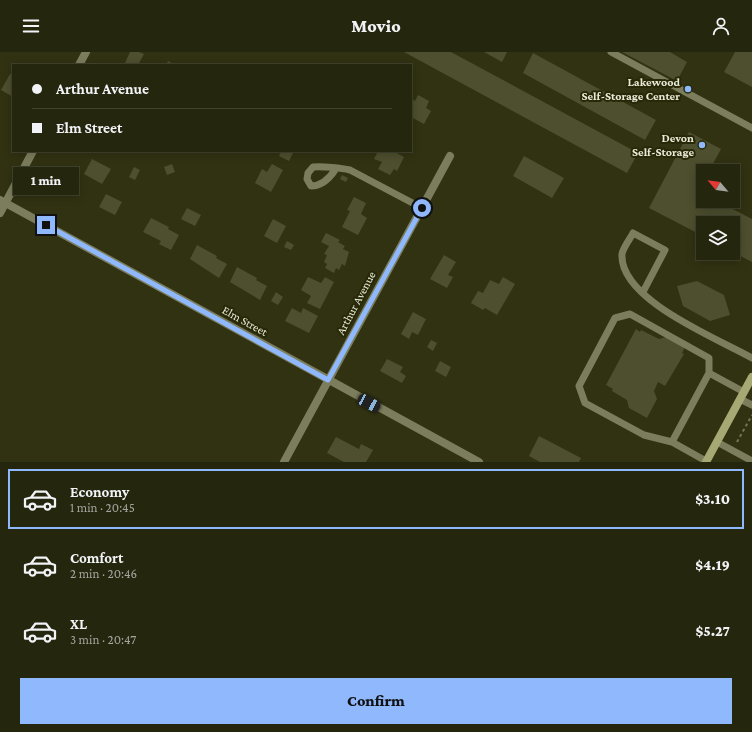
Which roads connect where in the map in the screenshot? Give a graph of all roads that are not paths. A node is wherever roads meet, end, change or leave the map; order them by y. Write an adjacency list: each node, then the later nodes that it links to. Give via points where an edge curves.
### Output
1 (86, 52): 3 (street)
2 (611, 52): 4 (lane)
3 (80, 64)
4 (752, 128)
5 (32, 152): 8 (street)
6 (450, 156): 9 (street, Arthur Avenue)
7 (336, 170): 9 (lane, via 350,170)
8 (3, 201): 10 (street); 15 (street, Elm Street)
9 (422, 208): 15 (street, Arthur Avenue)
10 (0, 213)
11 (643, 292): 11 (lane, via 631,281 623,267 622,253 633,232 665,250); 12 (lane, via 662,310)
12 (752, 358)
13 (709, 373): 16 (lane); 18 (lane); 18 (lane, via 709,358 630,314 615,318 579,386 586,403 644,435)
14 (752, 378): 16 (street)
15 (328, 380): 22 (street, Arthur Avenue); 23 (street, Elm Street)
16 (742, 395): 17 (lane); 19 (street)
17 (752, 405)
18 (672, 442): 20 (lane)
19 (717, 442): 20 (street); 21 (lane)
20 (706, 461)
21 (752, 461)
22 (284, 462)
23 (478, 462)

